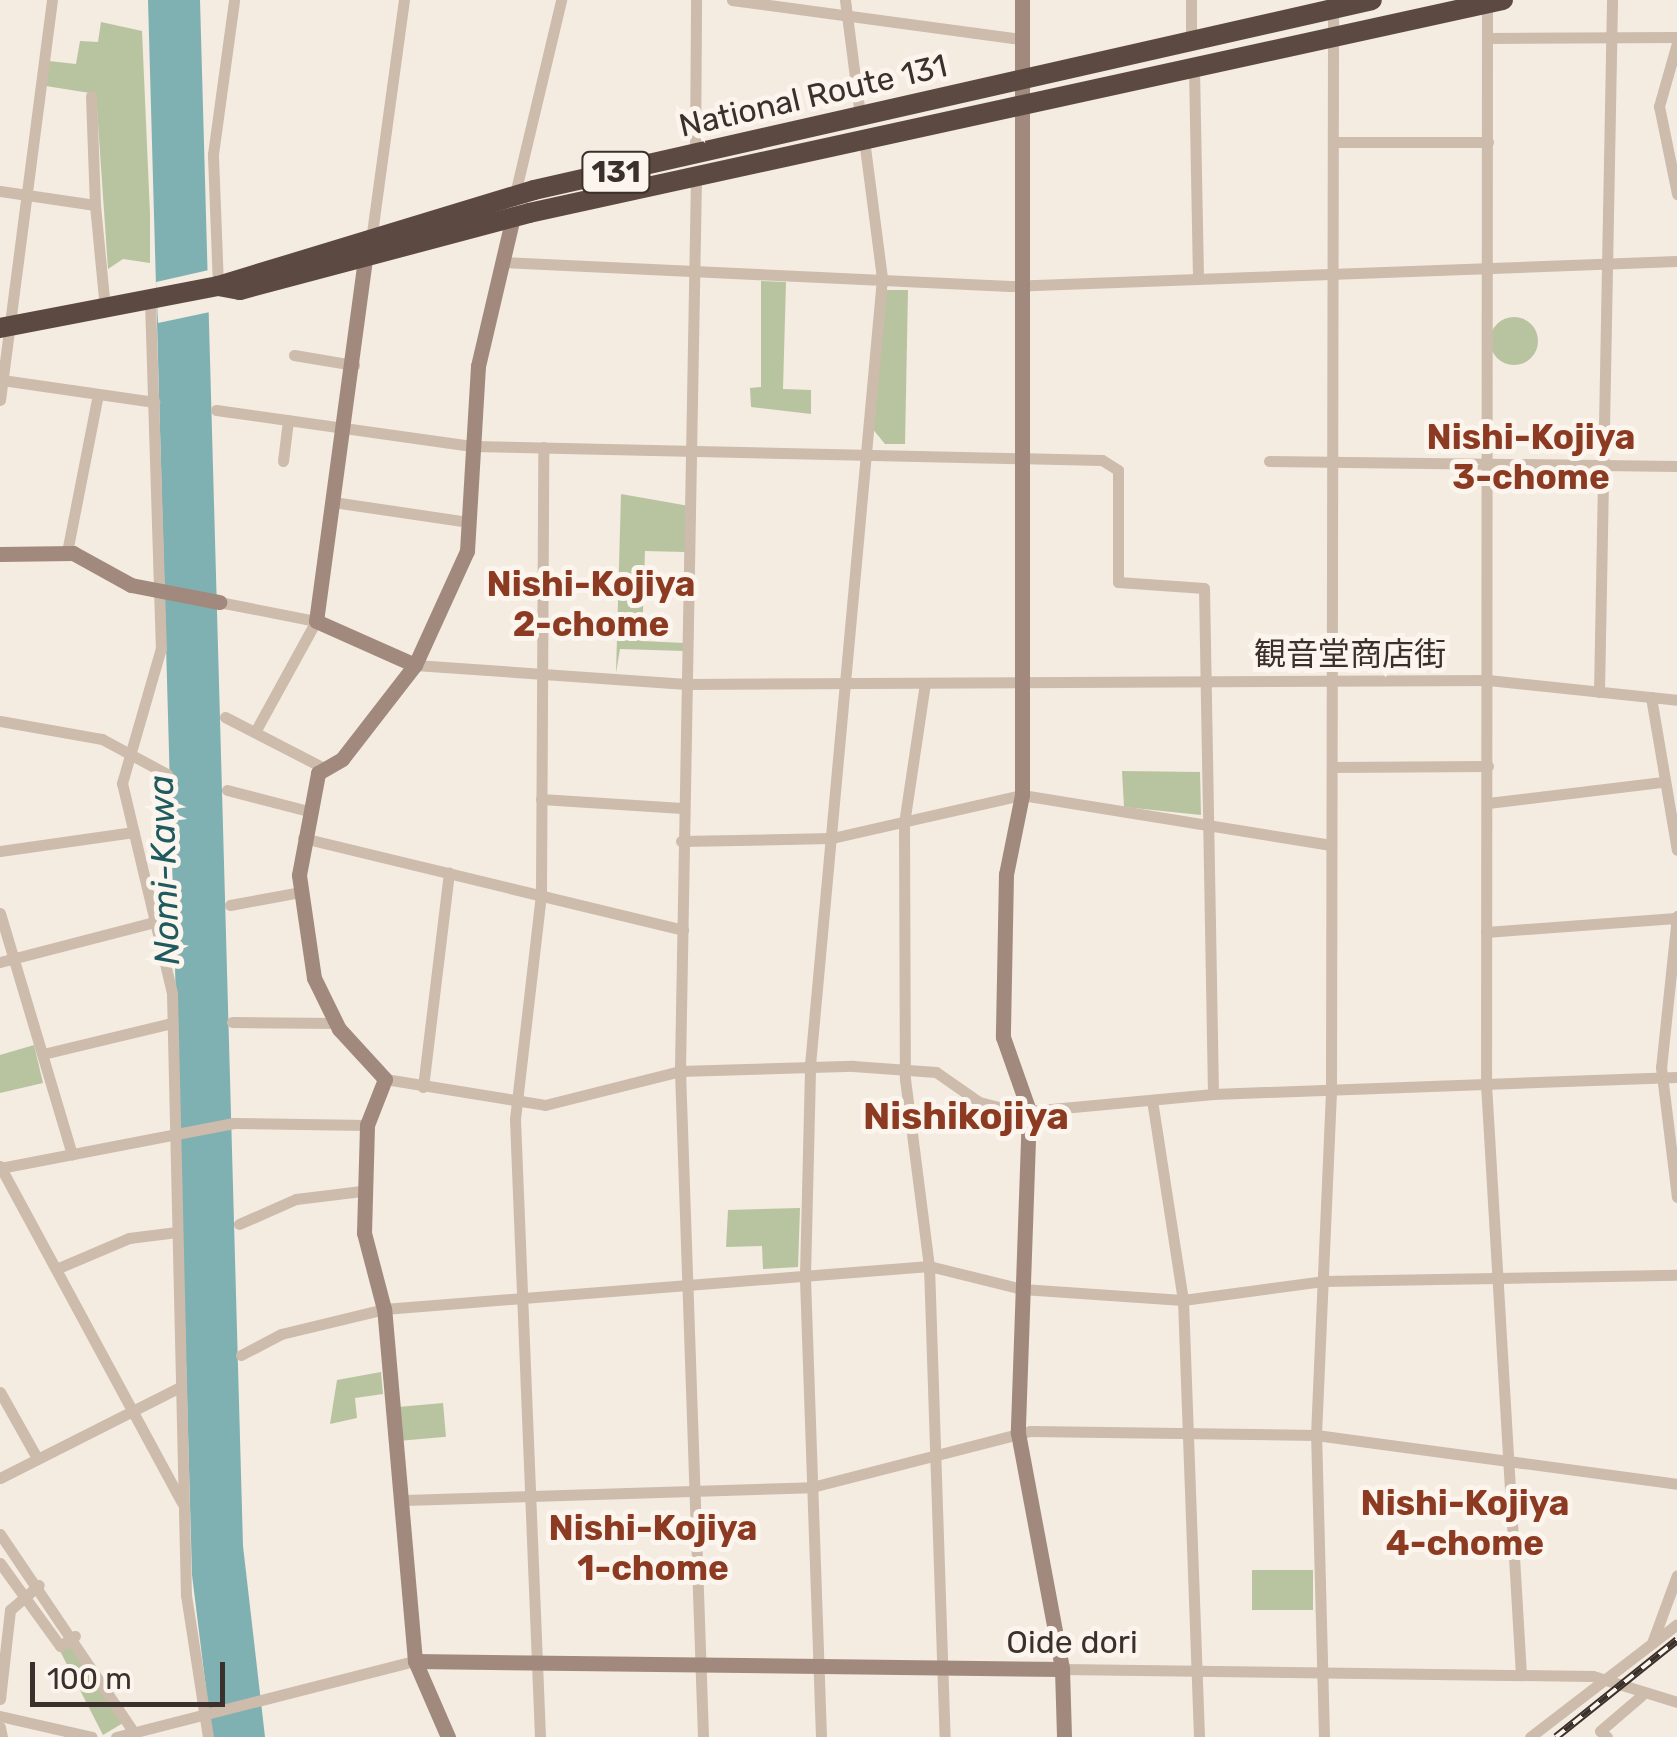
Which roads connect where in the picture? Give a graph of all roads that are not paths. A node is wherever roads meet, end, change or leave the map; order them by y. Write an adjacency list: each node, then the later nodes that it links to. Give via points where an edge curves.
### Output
1 (52, 0): 33 (street)
2 (234, 0): 49 (street, via 213,154)
3 (404, 0): 38 (street)
4 (561, 0): 35 (street)
5 (696, 0): 29 (street)
6 (732, 0): 14 (street)
7 (845, 0): 14 (street)
8 (1022, 0): 16 (street)
9 (1191, 0): 19 (street)
10 (1372, 0): 13 (highway, 131)
11 (1612, 0): 15 (street)
12 (1495, 2): 17 (highway, 131); 18 (street)
13 (1333, 4): 17 (street); 19 (highway, 131)
14 (846, 15): 16 (street); 25 (street)
15 (1608, 37): 18 (street); 20 (street); 42 (street)
16 (1022, 38): 22 (street)
17 (1333, 38): 21 (highway, 131); 27 (street)
18 (1488, 38): 28 (street)
19 (1192, 40): 22 (highway, 131)
20 (1677, 40): 30 (street, via 1659,81)
21 (1194, 69): 24 (highway, 131); 47 (street)
22 (1020, 79): 24 (street); 25 (highway, National Route 131 / 131)
23 (91, 96): 36 (street)
24 (1020, 108): 26 (highway, National Route 131 / 131); 48 (street)
25 (860, 116): 29 (highway, National Route 131 / 131)
26 (864, 140): 31 (highway, National Route 131 / 131); 46 (street)
27 (1334, 142): 28 (street); 45 (street)
28 (1488, 142): 43 (street)
29 (696, 154): 35 (highway, National Route 131 / 131)
30 (1672, 157): 34 (street)
31 (696, 178): 37 (highway, National Route 131 / 131); 44 (street)
32 (0, 191): 33 (street)
33 (25, 194): 36 (street); 52 (street)
34 (1677, 194)
35 (515, 195): 37 (street); 38 (highway, National Route 131 / 131)
36 (96, 205): 51 (street)
37 (512, 217): 39 (highway, National Route 131 / 131); 40 (street)
38 (372, 232): 49 (highway, National Route 131 / 131)
39 (365, 258): 49 (highway, National Route 131 / 131, via 240,290); 54 (street)
40 (502, 262): 44 (street); 62 (street, via 478,366)
41 (1677, 262): 42 (street)
42 (1606, 264): 43 (street); 71 (street)
43 (1488, 269): 45 (street); 70 (street)
44 (697, 270): 46 (street); 64 (street)
45 (1334, 274): 47 (street); 69 (street)
46 (882, 278): 48 (street); 65 (street)
47 (1198, 278): 48 (street)
48 (1022, 284): 66 (street)
49 (214, 286): 50 (highway, 131)
50 (154, 300): 51 (highway, 131); 58 (street)
51 (106, 311): 52 (highway, 131)
52 (4, 328): 55 (street)
53 (294, 355): 54 (street)
54 (354, 365): 61 (street)
55 (2, 380): 56 (street); 57 (street)
56 (98, 394): 58 (street); 75 (street)
57 (0, 400)
58 (154, 402): 77 (street)
59 (216, 410): 60 (street)
60 (288, 420): 61 (street); 67 (street)
61 (344, 428): 62 (street); 73 (street)
62 (473, 446): 63 (street); 74 (street)
63 (543, 447): 64 (street); 81 (street)
64 (696, 451): 65 (street); 87 (street)
65 (865, 456): 66 (street); 88 (street)
66 (1023, 459): 84 (street, via 1102,460 1118,470 1118,582 1204,588); 86 (street)
67 (283, 461)
68 (1269, 461): 69 (street)
69 (1334, 462): 70 (street); 83 (street)
70 (1487, 464): 71 (street); 82 (street)
71 (1603, 464): 72 (street); 89 (street)
72 (1677, 466)
73 (333, 502): 74 (street); 79 (street)
74 (468, 522): 80 (street, via 466,550)
75 (67, 552): 76 (street); 77 (street)
76 (0, 554)
77 (163, 592): 78 (street); 95 (street, via 161,648)
78 (219, 602): 79 (street)
79 (316, 621): 80 (street); 94 (street)
80 (415, 665): 81 (street, 観音堂商店街); 98 (street, via 342,759)
81 (541, 674): 87 (street, 観音堂商店街); 103 (street)
82 (1488, 680): 83 (street, 観音堂商店街); 89 (street, 観音堂商店街); 96 (street)
83 (1332, 681): 84 (street, 観音堂商店街); 97 (street)
84 (1206, 682): 86 (street, 観音堂商店街); 108 (street)
85 (924, 683): 86 (street, 観音堂商店街); 88 (street, 観音堂商店街); 107 (street)
86 (1022, 683): 102 (street)
87 (686, 684): 88 (street, 観音堂商店街); 105 (street)
88 (846, 684): 111 (street)
89 (1600, 692): 90 (street, 観音堂商店街)
90 (1650, 697): 91 (street, 観音堂商店街); 100 (street)
91 (1677, 700)
92 (225, 717): 94 (street)
93 (0, 721): 95 (street, via 102,739)
94 (256, 730): 98 (street)
95 (130, 758): 99 (street); 109 (street, via 122,783)
96 (1488, 766): 97 (street); 104 (street)
97 (1332, 767): 113 (street)
98 (324, 768): 106 (street)
99 (168, 774)
100 (1662, 782): 104 (street); 114 (street)
101 (227, 790): 106 (street)
102 (1022, 795): 107 (street); 108 (street); 142 (street, via 1006,874 1003,1037)
103 (541, 799): 105 (street); 118 (street)
104 (1488, 803): 124 (street)
105 (682, 808): 112 (street)
106 (308, 810): 110 (street)
107 (904, 824): 111 (street); 132 (street)
108 (1208, 824): 113 (street); 139 (street)
109 (134, 832): 115 (street); 122 (street)
110 (303, 838): 116 (street); 117 (street)
111 (832, 838): 112 (street); 131 (street)
112 (681, 841): 123 (street)
113 (1331, 845): 138 (street)
114 (1677, 850)
115 (0, 851)
116 (448, 873): 118 (street); 137 (street)
117 (300, 892): 119 (street); 128 (street, via 314,978)
118 (541, 894): 123 (street); 141 (street)
119 (230, 905)
120 (0, 913): 125 (street)
121 (1676, 917): 124 (street); 134 (street)
122 (155, 922): 125 (street); 129 (street)
123 (683, 930): 133 (street)
124 (1486, 932): 136 (street)
125 (14, 958): 126 (street); 130 (street)
126 (0, 962)
127 (232, 1022): 128 (street)
128 (335, 1022): 135 (street)
129 (172, 1024): 130 (street); 144 (street)
130 (43, 1054): 145 (street)
131 (810, 1065): 132 (street); 133 (street); 153 (street)
132 (906, 1070): 142 (street, via 936,1072 988,1106); 151 (street)
133 (680, 1071): 141 (street, via 560,1104); 157 (street)
134 (1670, 1077): 136 (street); 148 (street)
135 (385, 1080): 137 (street); 143 (street)
136 (1486, 1084): 138 (street); 155 (street)
137 (424, 1086): 141 (street)
138 (1332, 1091): 139 (street); 156 (street)
139 (1213, 1094): 140 (street)
140 (1152, 1100): 142 (street); 160 (street)
141 (516, 1102): 159 (street)
142 (1029, 1112): 158 (street)
143 (368, 1125): 144 (street, via 234,1123); 147 (street)
144 (176, 1132): 145 (street); 150 (street)
145 (72, 1155): 146 (street)
146 (0, 1167): 152 (street)
147 (362, 1191): 149 (street, via 296,1199); 161 (street)
148 (1677, 1197)
149 (239, 1224)
150 (177, 1232): 152 (street, via 129,1238); 163 (street)
151 (929, 1266): 153 (street); 158 (street); 169 (street)
152 (56, 1269): 165 (street)
153 (805, 1275): 157 (street); 174 (street)
154 (1677, 1275): 155 (street)
155 (1497, 1280): 156 (street); 171 (street)
156 (1323, 1281): 160 (street); 168 (street)
157 (688, 1285): 159 (street); 175 (street)
158 (1022, 1289): 160 (street); 167 (street)
159 (524, 1298): 161 (street); 176 (street)
160 (1182, 1300): 166 (street)
161 (384, 1309): 162 (street, via 281,1334); 177 (street)
162 (241, 1356)
163 (180, 1387): 165 (street); 178 (street)
164 (0, 1392): 170 (street)
165 (134, 1410): 170 (street); 178 (street)
166 (1188, 1433): 167 (street); 168 (street); 193 (street)
167 (1018, 1434): 169 (street); 192 (street)
168 (1316, 1435): 171 (street); 194 (street)
169 (935, 1455): 174 (street); 191 (street)
170 (37, 1458): 172 (street)
171 (1508, 1461): 173 (street); 195 (street)
172 (0, 1478)
173 (1677, 1484)
174 (812, 1487): 175 (street); 190 (street)
175 (694, 1490): 176 (street); 189 (street)
176 (530, 1494): 177 (street); 188 (street)
177 (404, 1500): 187 (street)
178 (182, 1502): 200 (street)
179 (0, 1534): 182 (street)
180 (0, 1563): 183 (street)
181 (1677, 1575): 186 (street)
182 (39, 1585): 183 (street); 185 (street)
183 (25, 1594): 185 (street, via 60,1646); 198 (street, via 10,1610)
184 (1677, 1624): 186 (street)
185 (76, 1636): 203 (street)
186 (1652, 1643): 196 (street)
187 (415, 1660): 188 (street, Oide dori); 200 (street); 208 (street)
188 (536, 1662): 189 (street, Oide dori); 209 (street)
189 (700, 1664): 190 (street, Oide dori); 210 (street)
190 (819, 1666): 191 (street, Oide dori); 211 (street)
191 (944, 1668): 192 (street, Oide dori); 212 (street)
192 (1062, 1668): 193 (street, Oide dori); 213 (street)
193 (1197, 1671): 194 (street, Oide dori); 214 (street)
194 (1322, 1672): 195 (street, Oide dori); 215 (street)
195 (1520, 1675): 196 (street, Oide dori)
196 (1608, 1679): 197 (street); 216 (street)
197 (1642, 1696): 199 (street); 217 (street, via 1600,1731)
198 (0, 1698)
199 (1677, 1702)
200 (204, 1711): 203 (street); 207 (street)
201 (0, 1716): 205 (street)
202 (0, 1727): 204 (street)
203 (131, 1728): 206 (street)
204 (2, 1737)
205 (92, 1737)
206 (116, 1737)
207 (208, 1737)
208 (448, 1737)
209 (540, 1737)
210 (703, 1737)
211 (822, 1737)
212 (945, 1737)
213 (1064, 1737)
214 (1199, 1737)
215 (1324, 1737)
216 (1530, 1737)
217 (1607, 1737)

